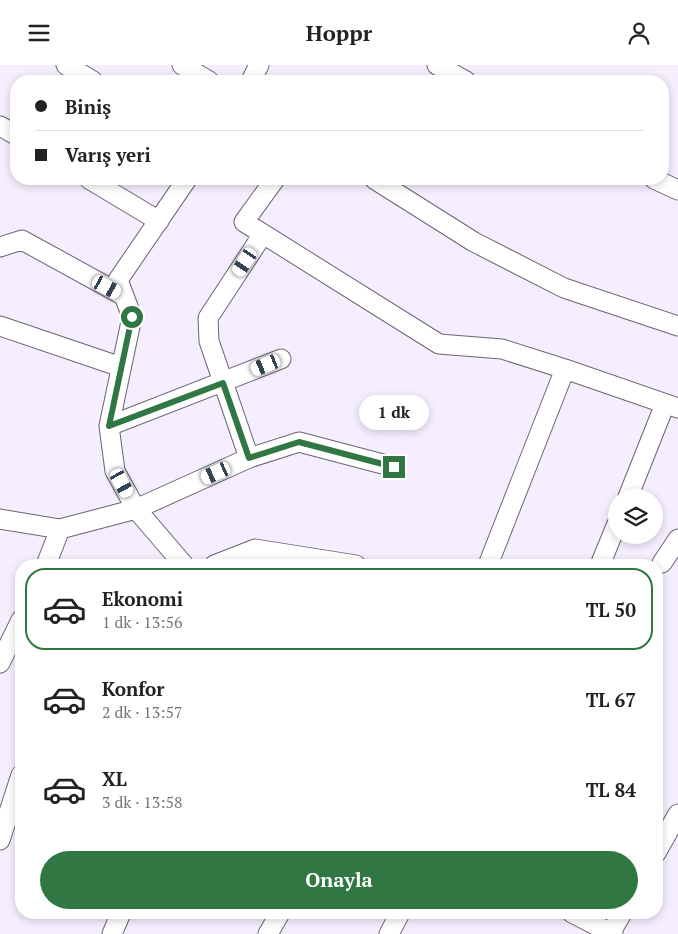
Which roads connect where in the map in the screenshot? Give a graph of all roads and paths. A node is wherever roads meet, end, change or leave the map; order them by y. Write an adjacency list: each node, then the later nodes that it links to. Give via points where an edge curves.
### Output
1 (66, 65): 4 (street)
2 (182, 65): 5 (street)
3 (437, 65): 6 (street)
4 (83, 75)
5 (199, 75)
6 (455, 75)
7 (99, 185): 11 (street)
8 (183, 185): 11 (street)
9 (271, 185): 12 (street, via 244,222)
10 (384, 185): 15 (street, via 474,242 564,288)
11 (158, 221): 14 (street, via 118,280)
12 (263, 234): 19 (street, via 439,344 502,349); 20 (street, via 208,318 209,341)
13 (0, 247): 14 (street, via 22,240)
14 (124, 296): 18 (street, via 132,317)
15 (678, 325)
16 (0, 326): 18 (street)
17 (281, 359): 20 (street)
18 (121, 367): 22 (street)
19 (565, 369): 21 (street); 35 (street)
20 (223, 383): 22 (street); 23 (street)
21 (672, 406): 25 (street)
22 (109, 426): 26 (street, via 115,471)
23 (249, 458): 24 (street, via 299,442); 26 (street)
24 (394, 467)
25 (632, 489)
26 (136, 509): 28 (street); 32 (street)
27 (0, 519): 28 (street)
28 (60, 529): 31 (street)
29 (678, 539): 37 (street)
30 (609, 544): 36 (street)
31 (48, 559)
32 (179, 559)
33 (229, 559): 34 (street, via 255,549)
34 (318, 559)
35 (490, 559)
36 (602, 559)
37 (663, 562)
38 (15, 632): 39 (street)
39 (0, 663)
40 (15, 794): 42 (street)
41 (678, 814): 43 (street)
42 (0, 840)
43 (663, 841)
44 (119, 919): 49 (street)
45 (277, 919): 50 (street)
46 (397, 919): 51 (street)
47 (583, 919): 52 (street)
48 (619, 919): 52 (street)
49 (112, 934)
50 (268, 934)
51 (389, 934)
52 (611, 934)

